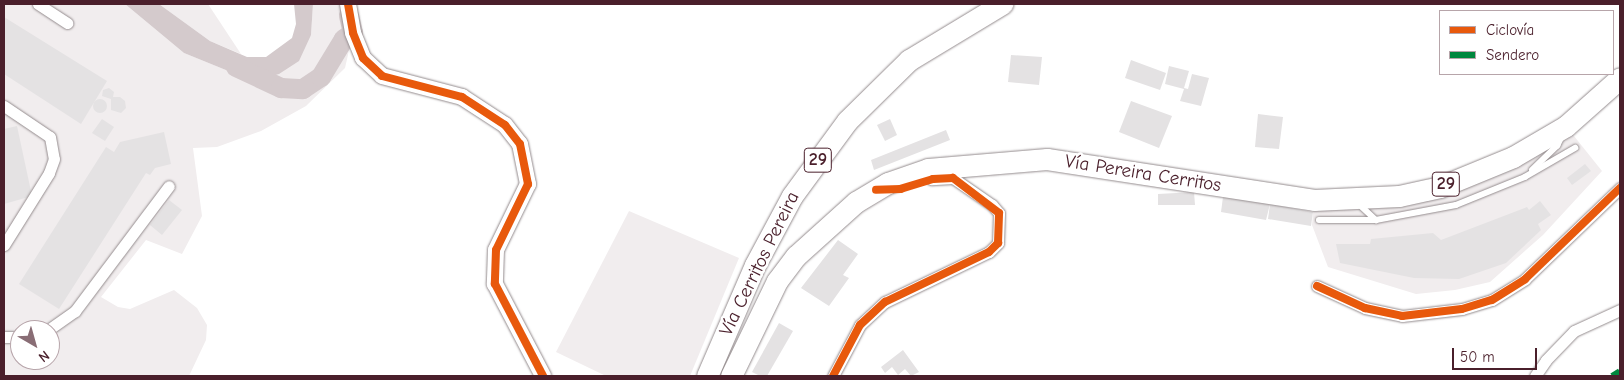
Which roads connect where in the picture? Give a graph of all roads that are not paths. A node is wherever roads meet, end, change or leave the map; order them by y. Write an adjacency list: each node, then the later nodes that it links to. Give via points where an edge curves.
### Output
1 (38, 4): 4 (street)
2 (348, 4): 20 (street, via 353,34 363,58 382,76 462,97 505,125 520,144 528,184 496,250 495,284)
3 (1002, 4): 21 (highway, Vía Cerritos Pereira / 29, via 909,60 847,121 792,196 755,265)
4 (67, 23)
5 (1618, 85): 7 (highway, Vía Pereira Cerritos / 29)
6 (4, 106): 16 (street, via 50,137 54,159 49,173)
7 (1566, 126): 9 (lane, via 1557,146); 13 (highway, Vía Pereira Cerritos / 29, via 1512,157 1440,187 1399,196)
8 (1575, 148): 9 (lane)
9 (1525, 177): 15 (lane, via 1456,205)
10 (170, 186): 19 (street, via 75,311)
11 (1620, 188): 17 (street, via 1525,279 1492,300 1477,305 1433,314 1402,316 1365,308)
12 (876, 190): 13 (highway, Vía Pereira Cerritos / 29, via 928,168 1047,159 1314,200); 22 (highway, Vía Pereira Cerritos / 29, via 856,202 796,256 778,281); 23 (street, via 901,189 933,179 953,178 999,213 998,243 989,252 885,302 860,325 843,351)
13 (1352, 198): 15 (lane)
14 (1319, 220): 15 (lane)
15 (1376, 220)
16 (4, 245)
17 (1317, 286)
18 (1620, 310): 24 (street, via 1574,331)
19 (60, 322)
20 (543, 376)
21 (707, 376)
22 (731, 376)
23 (833, 376)
24 (1535, 376)

